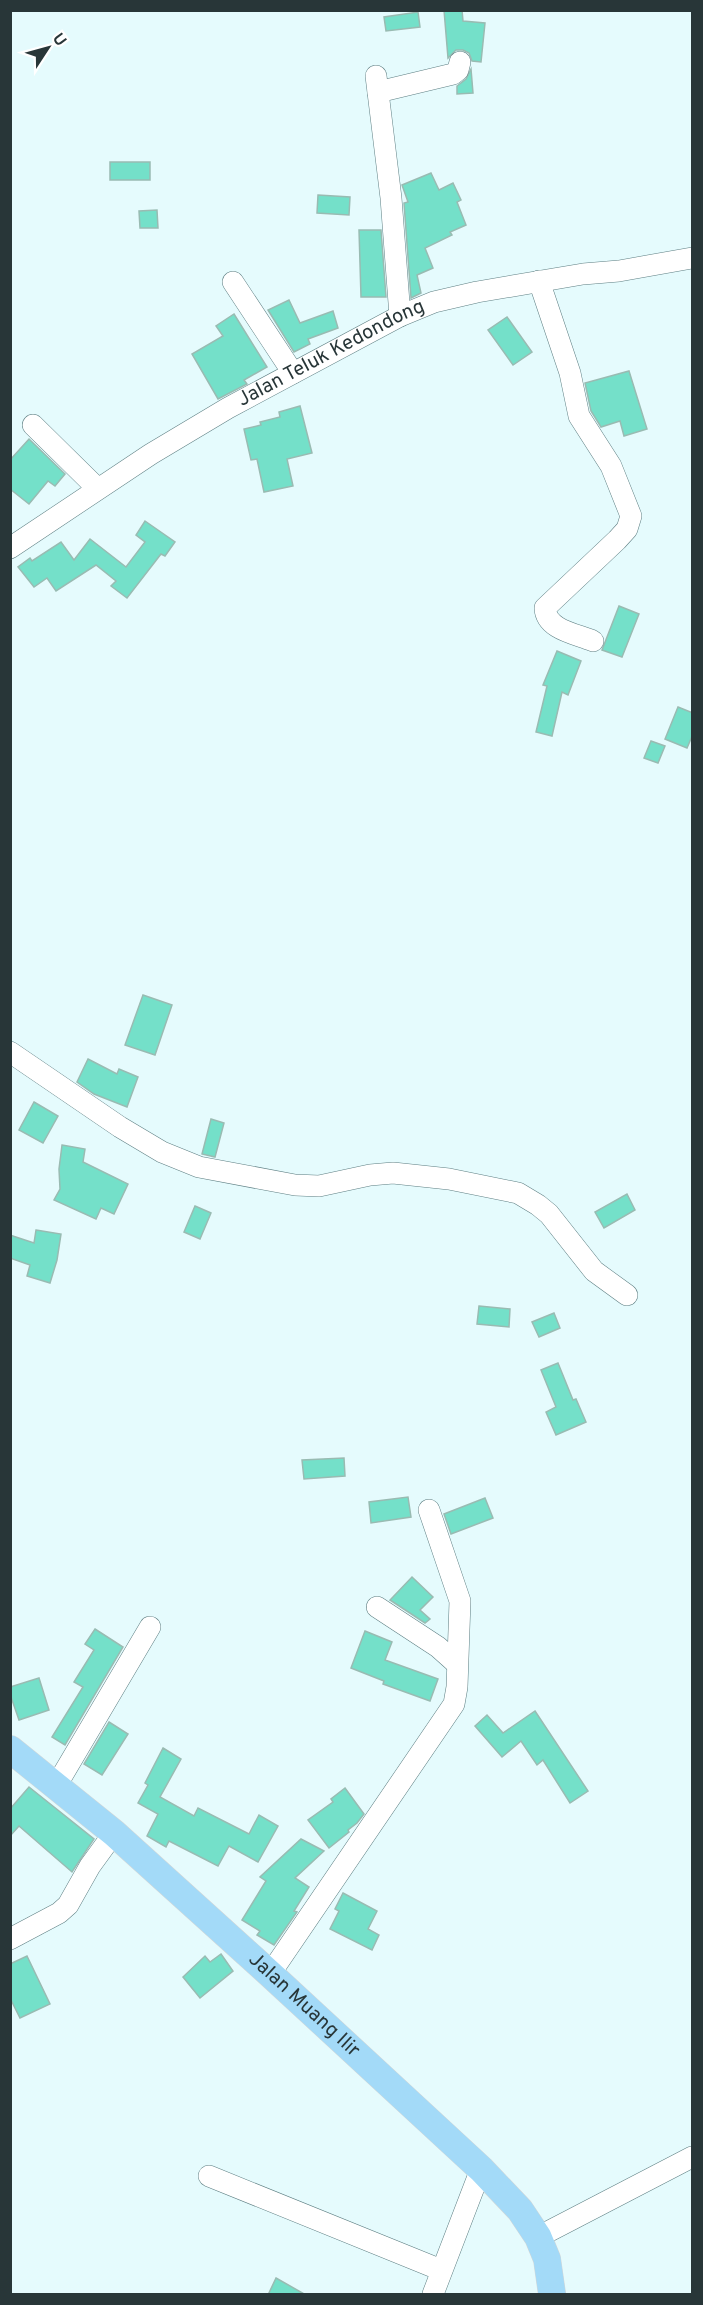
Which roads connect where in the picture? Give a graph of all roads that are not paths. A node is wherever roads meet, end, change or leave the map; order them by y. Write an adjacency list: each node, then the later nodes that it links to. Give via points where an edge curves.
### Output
1 (460, 62): 5 (street, via 453,74 377,84)
2 (693, 258): 3 (street, Jalan Teluk Kedondong)
3 (539, 281): 5 (street, Jalan Teluk Kedondong, via 434,302); 10 (street, via 570,374 579,416 611,466 631,516 627,529 617,540 545,608 554,626)
4 (233, 282): 6 (street)
5 (400, 316): 6 (street, Jalan Teluk Kedondong)
6 (293, 373): 8 (street, Jalan Teluk Kedondong)
7 (33, 425): 8 (street)
8 (97, 489): 9 (street, Jalan Teluk Kedondong)
9 (10, 548)
10 (594, 641)
11 (10, 1052): 12 (street, via 120,1127 162,1152 199,1167 295,1185 319,1186 393,1173 518,1193 549,1214 590,1266)
12 (627, 1294)
13 (429, 1510): 16 (street, via 460,1601)
14 (377, 1606): 16 (street)
15 (150, 1627): 18 (street)
16 (457, 1664): 21 (street, via 454,1704)
17 (10, 1749): 18 (main road, Jalan Muang Ilir)
18 (56, 1786): 19 (main road, Jalan Muang Ilir)
19 (114, 1833): 20 (street, via 68,1905); 21 (main road, Jalan Muang Ilir)
20 (10, 1939)
21 (270, 1974): 23 (main road, Jalan Muang Ilir)
22 (693, 2157): 25 (street)
23 (481, 2169): 25 (main road, Jalan Muang Ilir, via 520,2210); 26 (street)
24 (209, 2176): 26 (street)
25 (538, 2237): 28 (main road, Jalan Muang Ilir, via 547,2259)
26 (441, 2270): 27 (street)
27 (433, 2295)
28 (552, 2295)

